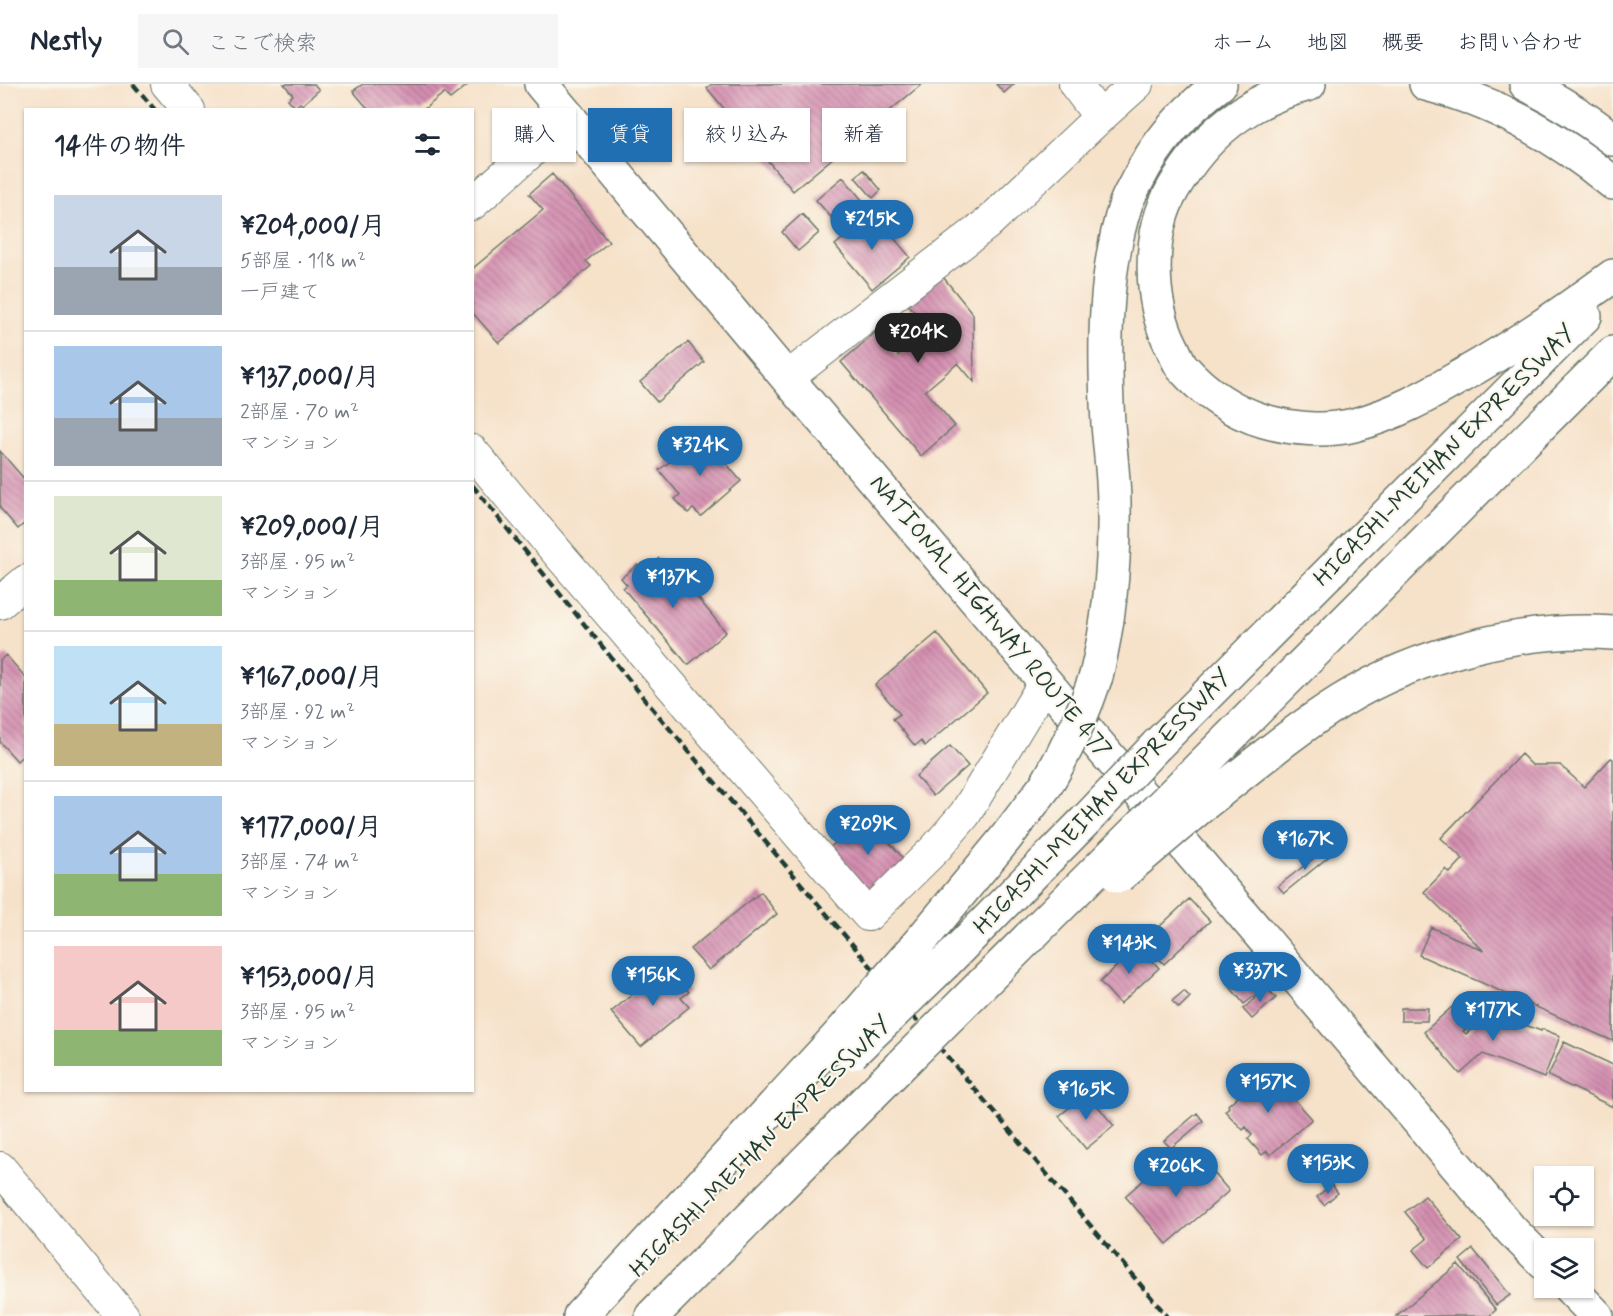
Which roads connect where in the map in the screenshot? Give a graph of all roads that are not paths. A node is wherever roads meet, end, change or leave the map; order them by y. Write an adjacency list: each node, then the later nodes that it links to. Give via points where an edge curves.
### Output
1 (167, 84): 9 (street)
2 (541, 84): 10 (highway, NATIONAL HIGHWAY ROUTE 477)
3 (1075, 84): 11 (street)
4 (1137, 84): 11 (street)
5 (1220, 84): 27 (highway, bridge, via 1172,127 1147,162 1127,201 1115,245 1106,351 1115,550 1110,609 1096,676 1083,714 1046,785 923,938)
6 (1309, 84): 17 (highway, via 1254,104 1223,126 1195,156 1172,191 1158,228 1154,262 1156,297 1165,334 1181,365 1209,393 1234,409 1278,425 1314,429 1352,426 1394,413 1544,327)
7 (1426, 84): 15 (highway, via 1506,111 1554,138)
8 (1526, 84): 13 (highway)
9 (187, 108)
10 (562, 108)
11 (1100, 117): 20 (street, via 988,223)
12 (576, 124): 20 (highway, NATIONAL HIGHWAY ROUTE 477)
13 (1613, 139)
14 (519, 162): 16 (street)
15 (1613, 183)
16 (474, 202)
17 (1613, 276)
18 (1613, 288): 27 (highway, HIGASHI-MEIHAN EXPRESSWAY, bridge, via 945,963)
19 (1613, 353): 26 (highway, HIGASHI-MEIHAN EXPRESSWAY)
20 (787, 378): 25 (highway, NATIONAL HIGHWAY ROUTE 477)
21 (474, 452): 25 (street, via 868,915 965,814)
22 (24, 583): 23 (street)
23 (0, 603)
24 (1613, 633): 26 (highway, via 1541,634 1444,655 1343,700)
25 (1045, 682): 29 (highway, NATIONAL HIGHWAY ROUTE 477)
26 (1195, 793): 37 (highway, HIGASHI-MEIHAN EXPRESSWAY, bridge, via 905,1061)
27 (846, 1043): 35 (highway); 36 (highway, HIGASHI-MEIHAN EXPRESSWAY)
28 (0, 1168): 34 (street)
29 (1512, 1231): 30 (highway, NATIONAL HIGHWAY ROUTE 477); 31 (highway, NATIONAL HIGHWAY ROUTE 477)
30 (1534, 1253)
31 (1534, 1264)
32 (1557, 1298): 38 (highway)
33 (1579, 1298): 39 (highway)
34 (123, 1316)
35 (580, 1316)
36 (594, 1316)
37 (652, 1316)
38 (1569, 1316)
39 (1596, 1316)

